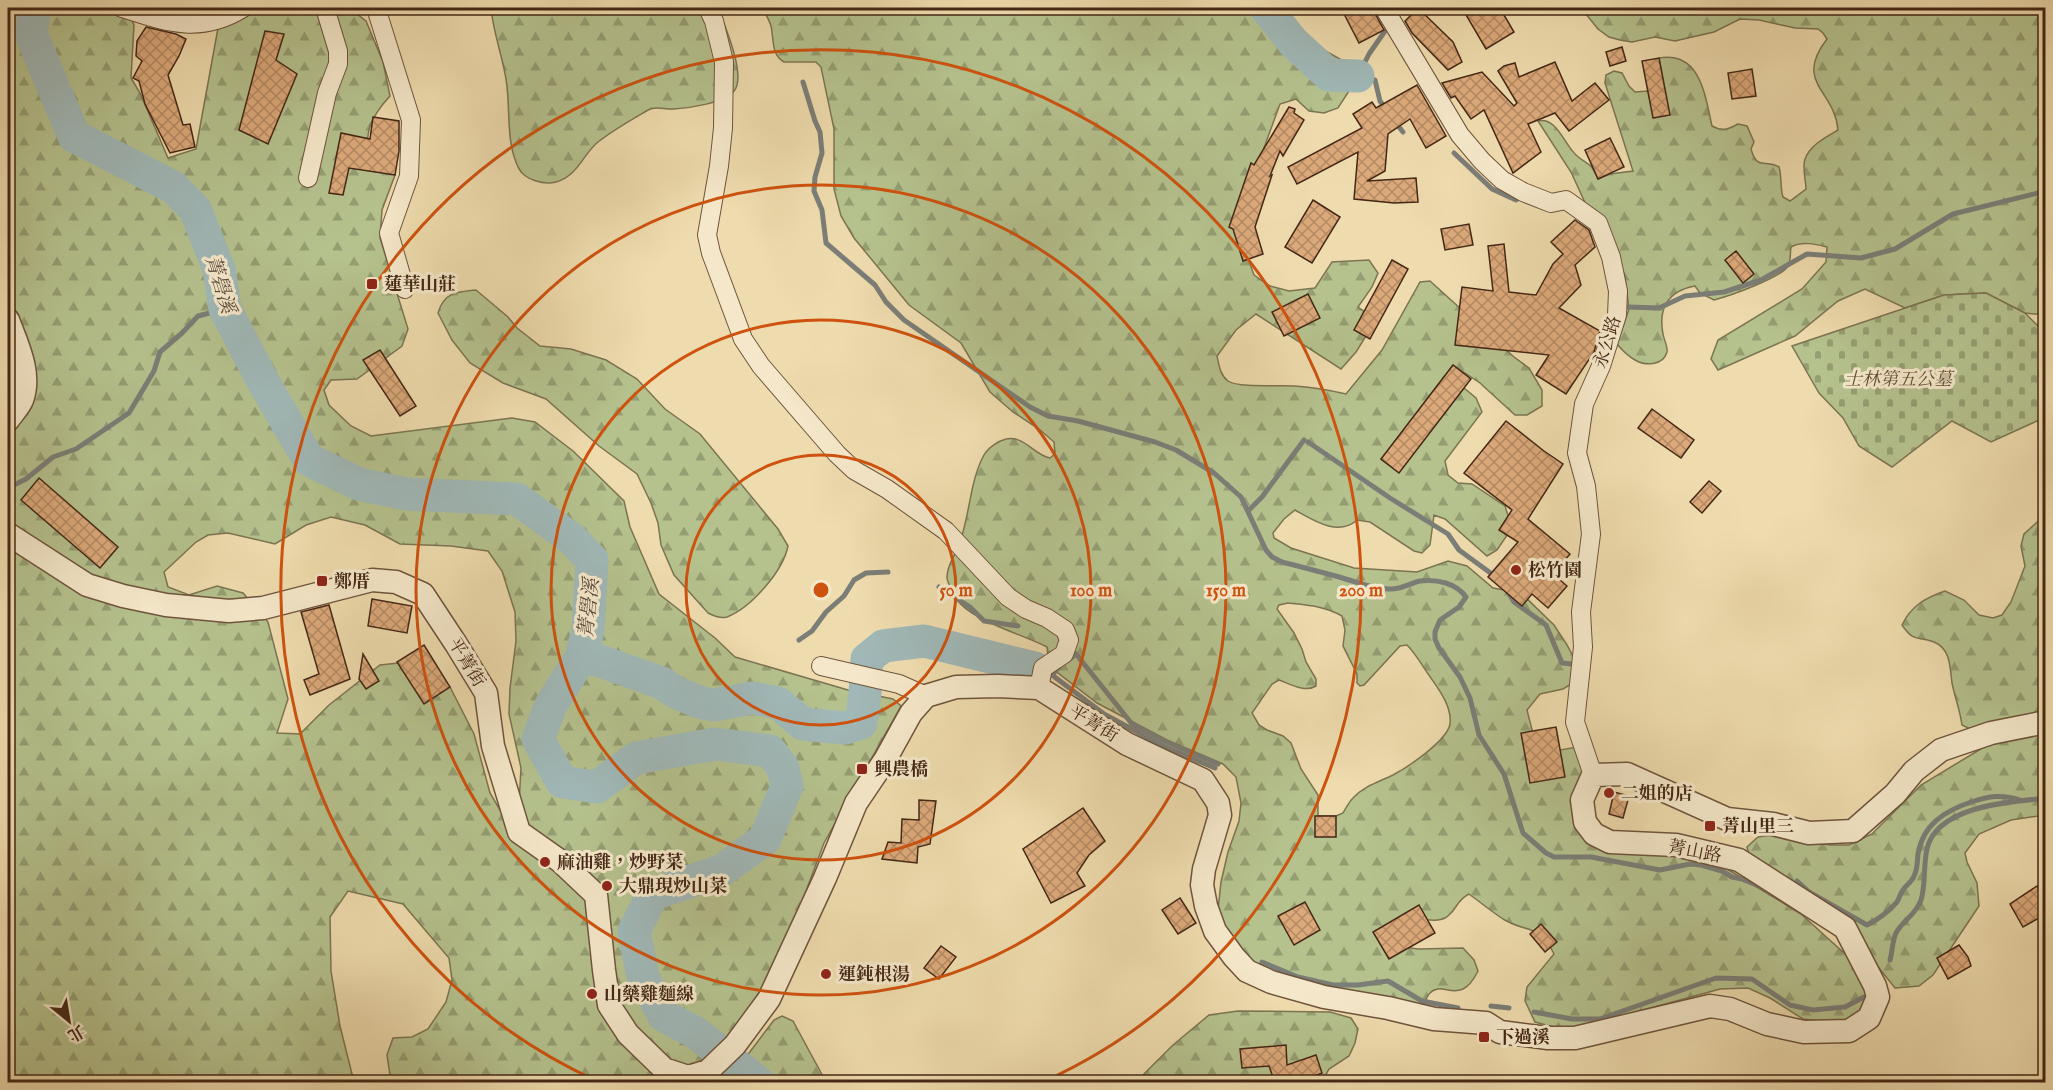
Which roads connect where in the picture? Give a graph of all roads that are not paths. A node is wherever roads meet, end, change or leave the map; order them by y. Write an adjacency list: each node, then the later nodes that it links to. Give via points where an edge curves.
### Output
1 (122, 8): 2 (street, via 197,25)
2 (243, 8)
3 (325, 8): 7 (street, via 338,64 327,93)
4 (376, 8): 8 (street, via 411,120 409,176 389,233)
5 (708, 8): 13 (street, via 724,62 723,128 707,235 743,339 761,366 854,470 946,531 1008,597 1065,630 1069,640 1064,654 1043,668)
6 (1384, 8): 16 (street, 永公路, via 1460,135 1482,161 1502,180 1523,192 1551,203 1566,201 1598,223 1611,257 1618,291 1617,315 1584,404 1577,453 1586,486 1591,534 1581,612 1583,647 1575,722)
7 (308, 178)
8 (405, 289)
9 (8, 320): 10 (street, via 21,354 25,382 22,401)
10 (8, 420)
11 (8, 534): 14 (street, 平菁街, via 87,585 166,605 229,611 263,608 372,580 396,582 423,594 486,693 493,746 519,832 560,861 596,895 609,1005 628,1034 664,1069 688,1077 708,1071 735,1045 769,999 855,802 885,760 911,713)
12 (821, 666): 14 (street, via 899,684)
13 (1039, 688): 14 (street, 平菁街, via 956,687); 17 (street, 平菁街, via 1127,744 1203,780 1218,803 1220,815 1204,869 1206,906 1215,931 1247,970 1271,982 1324,997 1434,1019)
14 (926, 696)
15 (2046, 722): 16 (street, 菁山路, via 1991,733 1941,750 1853,831 1809,833 1727,819 1627,774)
16 (1593, 775): 17 (street, 菁山路, via 1582,800 1585,822 1594,834 1610,842 1676,845 1739,860 1845,928 1875,987 1878,997 1874,1008 1869,1018 1849,1031 1804,1032 1710,1006 1575,1038 1500,1032)
17 (1486, 1023)

